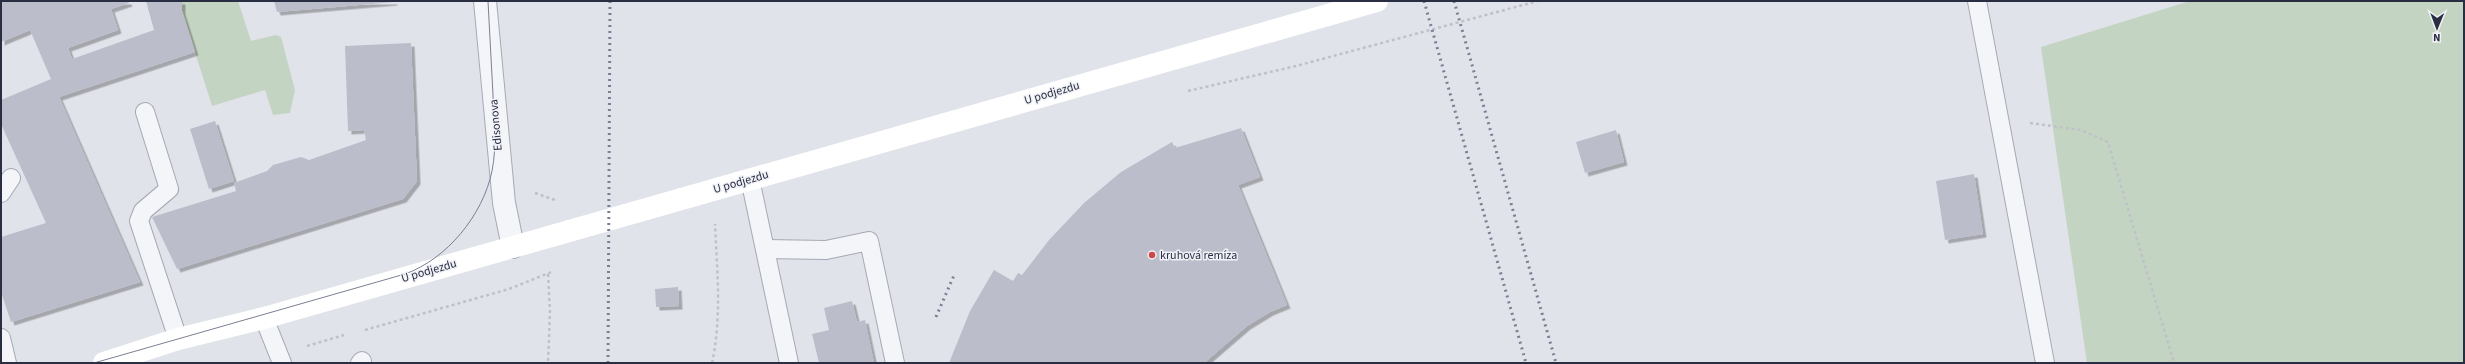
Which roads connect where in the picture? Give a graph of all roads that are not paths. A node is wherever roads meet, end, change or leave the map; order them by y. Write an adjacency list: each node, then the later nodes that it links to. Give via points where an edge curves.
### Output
1 (485, 1): 8 (street, Edisonova, via 504,202)
2 (1377, 1): 6 (main road, U podjezdu)
3 (1977, 1): 18 (lane)
4 (145, 112): 12 (lane, via 169,189 143,211 139,221)
5 (11, 178): 7 (lane)
6 (750, 179): 8 (main road, U podjezdu); 9 (lane)
7 (1, 193)
8 (513, 248): 10 (main road, U podjezdu)
9 (765, 249): 16 (lane); 17 (lane, via 826,250 869,241)
10 (264, 318): 12 (main road, U podjezdu); 13 (lane)
11 (1, 338): 14 (lane)
12 (178, 339): 15 (main road, U podjezdu)
13 (280, 358)
14 (7, 363)
15 (104, 363)
16 (788, 363)
17 (895, 363)
18 (2045, 363)

